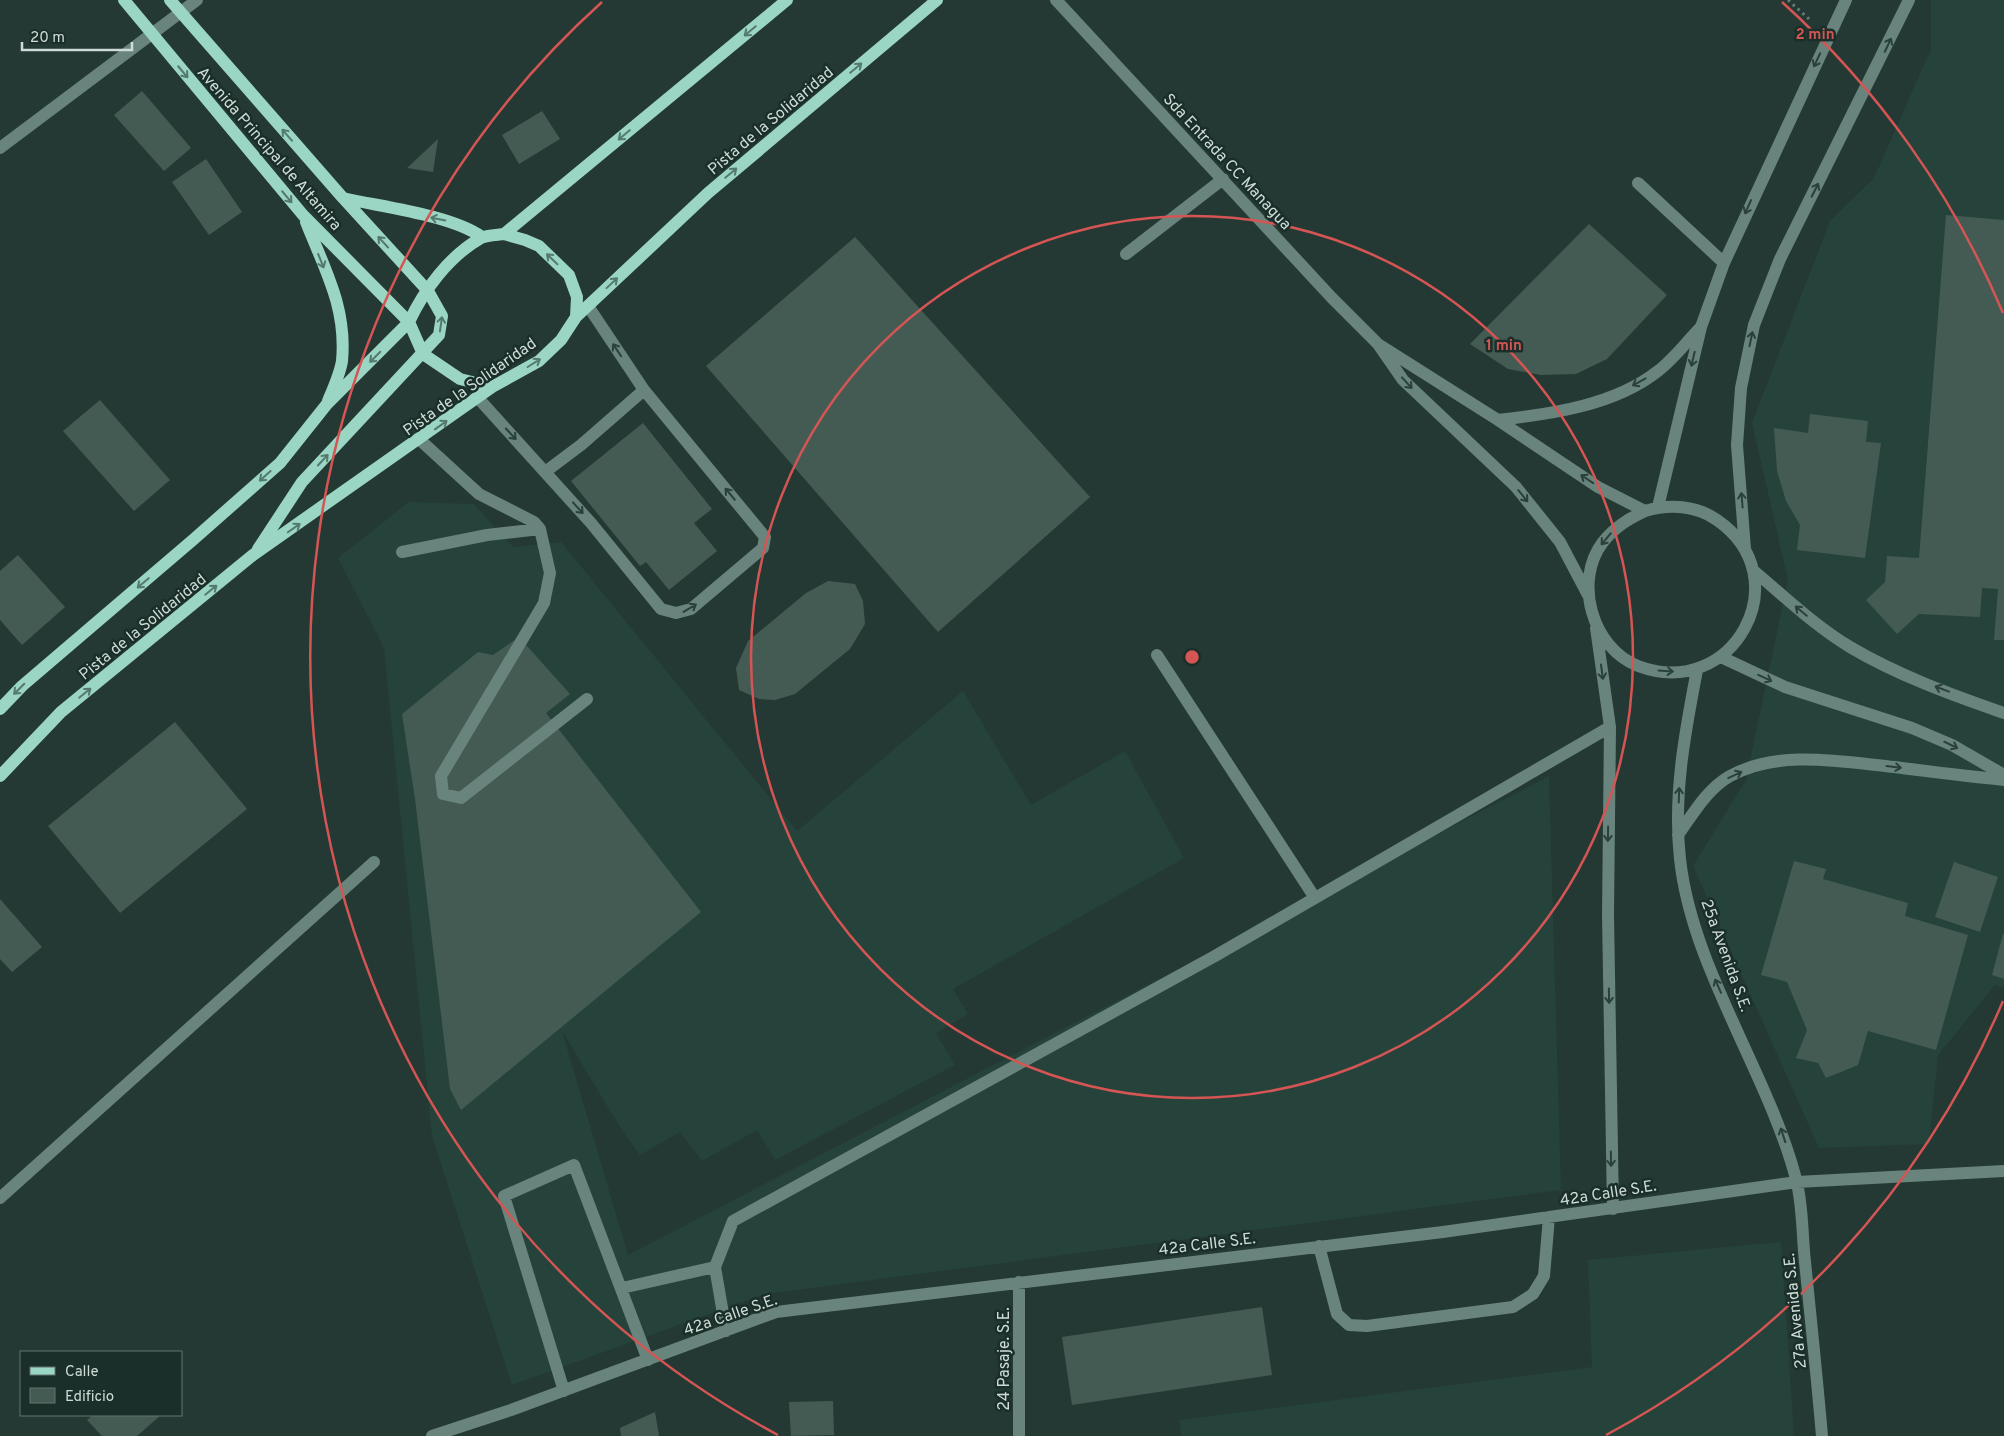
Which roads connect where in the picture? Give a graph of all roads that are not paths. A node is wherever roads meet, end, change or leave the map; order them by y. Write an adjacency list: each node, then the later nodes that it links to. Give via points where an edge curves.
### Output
1 (124, 0): 10 (main road, Avenida Principal de Altamira)
2 (170, 0): 9 (main road, Avenida Principal de Altamira)
3 (197, 0): 9 (street)
4 (787, 0): 16 (main road, one-way to 16)
5 (937, 0): 21 (main road, Pista de la Solidaridad, one-way to 5, via 708,193)
6 (1056, 0): 12 (street, Sda Entrada CC Managua)
7 (1846, 0): 19 (street, one-way to 19)
8 (1909, 0): 37 (street, one-way to 8, via 1737,445 1741,388 1754,325 1780,259)
9 (180, 13): 10 (street); 14 (main road, Avenida Principal de Altamira, one-way to 9)
10 (152, 34): 11 (street); 15 (main road, Avenida Principal de Altamira, one-way to 15)
11 (0, 148)
12 (1223, 179): 18 (street); 25 (street, Sda Entrada CC Managua)
13 (1638, 183): 19 (street)
14 (343, 198): 17 (main road, one-way to 14, via 453,222); 20 (main road, Avenida Principal de Altamira, one-way to 14)
15 (303, 216): 23 (main road, Avenida Principal de Altamira); 30 (main road, one-way to 30, via 339,303 342,363)
16 (504, 234): 17 (main road); 22 (main road, one-way to 16, via 577,297 569,275 539,246)
17 (482, 237): 20 (main road, Pista de la Solidaridad, via 442,270)
18 (1126, 254)
19 (1724, 263): 24 (street)
20 (428, 291): 23 (main road, Pista de la Solidaridad); 26 (main road, one-way to 20, via 439,335 442,316)
21 (588, 306): 22 (main road, Pista de la Solidaridad); 28 (street, one-way to 21)
22 (576, 317): 27 (main road, Pista de la Solidaridad, one-way to 22, via 539,361 561,340)
23 (409, 322): 26 (main road); 30 (main road, Pista de la Solidaridad, one-way to 30)
24 (1701, 327): 31 (street, one-way to 31, via 1658,371 1608,399 1541,415); 34 (street, one-way to 34)
25 (1378, 344): 31 (street); 41 (street, one-way to 41, via 1403,380 1516,487 1560,542)
26 (423, 354): 27 (main road, via 460,379); 39 (main road, one-way to 26, via 302,482)
27 (492, 387): 29 (main road, Pista de la Solidaridad)
28 (644, 390): 33 (street); 33 (street, one-way to 28, via 592,523 661,610 676,613 691,609 763,548 765,537)
29 (478, 398): 32 (main road, Pista de la Solidaridad, one-way to 29); 33 (street, one-way to 33)
30 (327, 404): 47 (main road, Pista de la Solidaridad, one-way to 47, via 280,463 22,686)
31 (1498, 420): 35 (street, one-way to 31, via 1598,486)
32 (420, 440): 36 (street, via 479,494 534,522); 39 (main road, Pista de la Solidaridad, one-way to 32)
33 (545, 472)
34 (1658, 507): 35 (street); 37 (street, via 1684,507 1709,514 1730,529)
35 (1645, 511): 41 (street, one-way to 41, via 1620,523 1602,543 1590,568)
36 (540, 529): 38 (street, via 487,535); 46 (street, via 550,573 544,603 441,776 443,794 461,798)
37 (1746, 549): 40 (street)
38 (402, 552)
39 (254, 556): 51 (main road, Pista de la Solidaridad, one-way to 39, via 61,712)
40 (1754, 571): 44 (street, via 1755,603 1744,634); 48 (street, one-way to 40, via 1890,668 1849,646)
41 (1588, 595): 42 (street)
42 (1595, 624): 45 (street, one-way to 45, via 1612,649 1637,666 1666,673); 49 (street, one-way to 49)
43 (1157, 655): 55 (street)
44 (1721, 658): 45 (street); 50 (street, one-way to 50, via 1784,687 1912,728 1952,745)
45 (1697, 670): 53 (street, 25a Avenida S.E., one-way to 45, via 1684,736)
46 (588, 699)
47 (0, 709)
48 (2004, 713)
49 (1610, 727): 55 (street); 59 (street, one-way to 59, via 1608,915)
50 (2004, 775)
51 (0, 776)
52 (2004, 780): 53 (street, one-way to 52, via 1707,795 1730,776 1761,765 1798,760 1838,760)
53 (1678, 835): 57 (street, 25a Avenida S.E., one-way to 53, via 1782,1130 1713,974 1692,915 1680,861)
54 (374, 862): 58 (street)
55 (1316, 898): 62 (street, via 733,1221)
56 (2004, 1171): 57 (street, 42a Calle S.E.)
57 (1797, 1182): 59 (street, 42a Calle S.E., via 1704,1193); 70 (street, 27a Avenida S.E.)
58 (0, 1198)
59 (1612, 1209): 60 (street, 42a Calle S.E.)
60 (1549, 1217): 61 (street, 42a Calle S.E.); 61 (street, via 1544,1276 1533,1294 1513,1307 1367,1326 1349,1326 1337,1314)
61 (1319, 1246): 63 (street, 42a Calle S.E.)
62 (715, 1267): 64 (street); 65 (street)
63 (1019, 1282): 65 (street, 42a Calle S.E., via 776,1312); 69 (street, 24 Pasaje. S.E.)
64 (622, 1288): 66 (street); 67 (street, via 574,1165 504,1196)
65 (726, 1330): 66 (street, 42a Calle S.E.)
66 (648, 1360): 67 (street, 42a Calle S.E.)
67 (564, 1391): 68 (street, 42a Calle S.E.)
68 (432, 1436)
69 (1019, 1436)
70 (1822, 1436)

